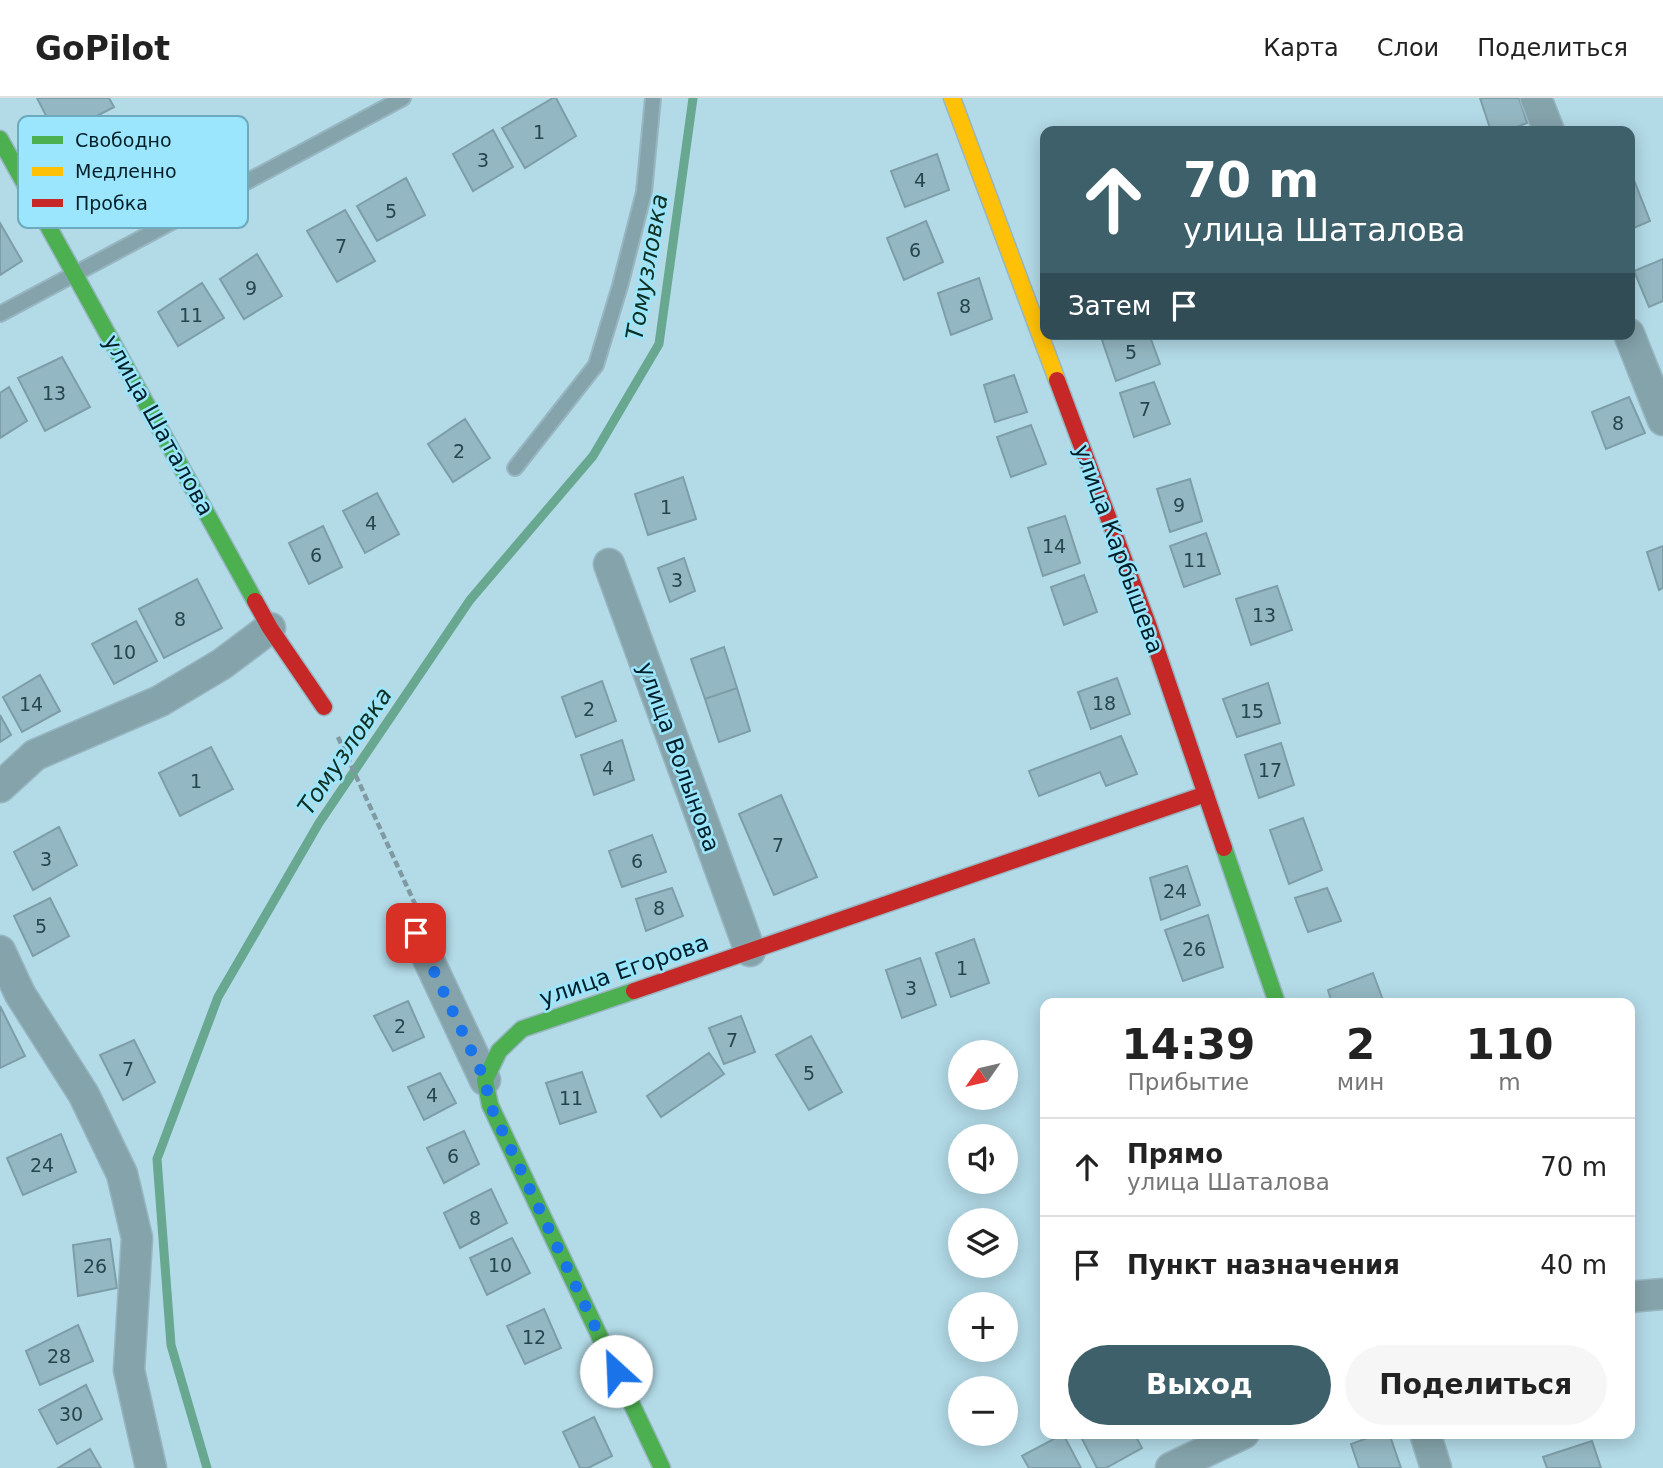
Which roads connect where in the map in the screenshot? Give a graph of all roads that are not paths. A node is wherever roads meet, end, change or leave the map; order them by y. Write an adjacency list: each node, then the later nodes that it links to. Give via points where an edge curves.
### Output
1 (403, 98): 8 (lane)
2 (653, 98): 17 (lane, via 644,192 596,365)
3 (952, 98): 13 (street, улица Карбышева)
4 (1536, 98): 5 (street)
5 (1547, 126)
6 (0, 139): 7 (street, улица Шаталова)
7 (18, 171)
8 (248, 180)
9 (50, 228): 11 (street, улица Шаталова)
10 (158, 228): 11 (lane)
11 (75, 272): 12 (lane); 19 (street, улица Шаталова)
12 (0, 314)
13 (1040, 334)
14 (1042, 340): 22 (street, улица Карбышева)
15 (1631, 340): 16 (street)
16 (1663, 420)
17 (515, 468)
18 (609, 564): 25 (street, улица Волынова)
19 (270, 628): 20 (street, улица Шаталова); 21 (street, via 160,701 35,755)
20 (324, 707)
21 (0, 787)
22 (1206, 794): 25 (street, улица Егорова); 26 (street, улица Карбышева)
23 (416, 933): 27 (street)
24 (0, 951): 32 (street, via 20,994 84,1095 121,1174 137,1238 129,1370)
25 (750, 951): 27 (street, улица Егорова, via 522,1029 499,1051)
26 (1275, 998)
27 (485, 1080): 33 (street, via 490,1105)
28 (1663, 1294): 29 (street)
29 (1635, 1296)
30 (1231, 1439): 34 (street)
31 (1426, 1439): 35 (street)
32 (151, 1468)
33 (662, 1468)
34 (1171, 1468)
35 (1436, 1468)

